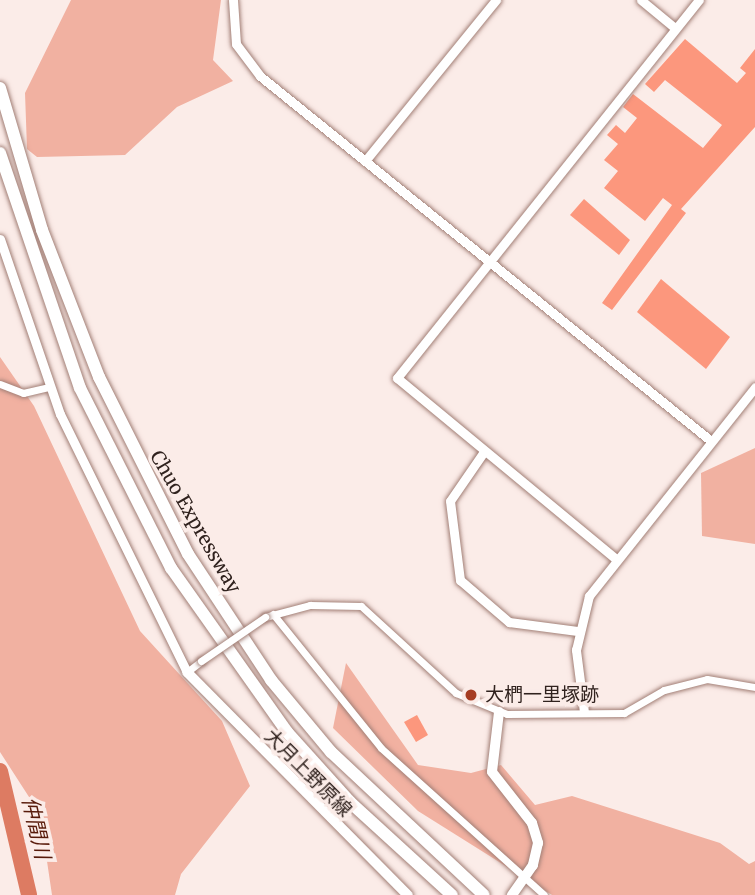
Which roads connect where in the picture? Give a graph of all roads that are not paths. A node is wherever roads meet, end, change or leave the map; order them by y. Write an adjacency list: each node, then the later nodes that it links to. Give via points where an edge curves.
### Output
1 (233, 0): 8 (street, via 236,44 247,62)
2 (496, 0): 8 (street)
3 (641, 0): 5 (street)
4 (699, 0): 5 (street)
5 (675, 28): 10 (street)
6 (0, 88): 27 (highway, Chuo Expressway, via 42,230 99,377 188,554 257,660 324,744 398,821)
7 (0, 153): 26 (highway, via 80,388 171,568 302,750)
8 (365, 161): 10 (street)
9 (0, 239): 12 (street)
10 (489, 260): 14 (street); 15 (street, via 397,378)
11 (0, 384): 12 (street, via 23,393)
12 (49, 387): 19 (street)
13 (755, 387): 14 (street)
14 (711, 440): 16 (street)
15 (483, 453): 16 (street); 18 (street, via 450,501 460,580 509,622)
16 (616, 559): 18 (street, via 589,596)
17 (269, 615): 19 (street, bridge); 21 (street, via 310,605 361,606 456,693); 23 (street, via 381,748 429,797)
18 (577, 631): 22 (street)
19 (187, 672): 25 (main road, 大月上野原線)
20 (755, 687): 22 (street, via 693,680 624,713)
21 (499, 712): 22 (street); 23 (main road, via 492,772 535,829 538,850)
22 (584, 712)
23 (527, 876): 24 (main road); 28 (street)
24 (515, 891)
25 (408, 895)
26 (452, 895)
27 (484, 895)
28 (544, 895)

